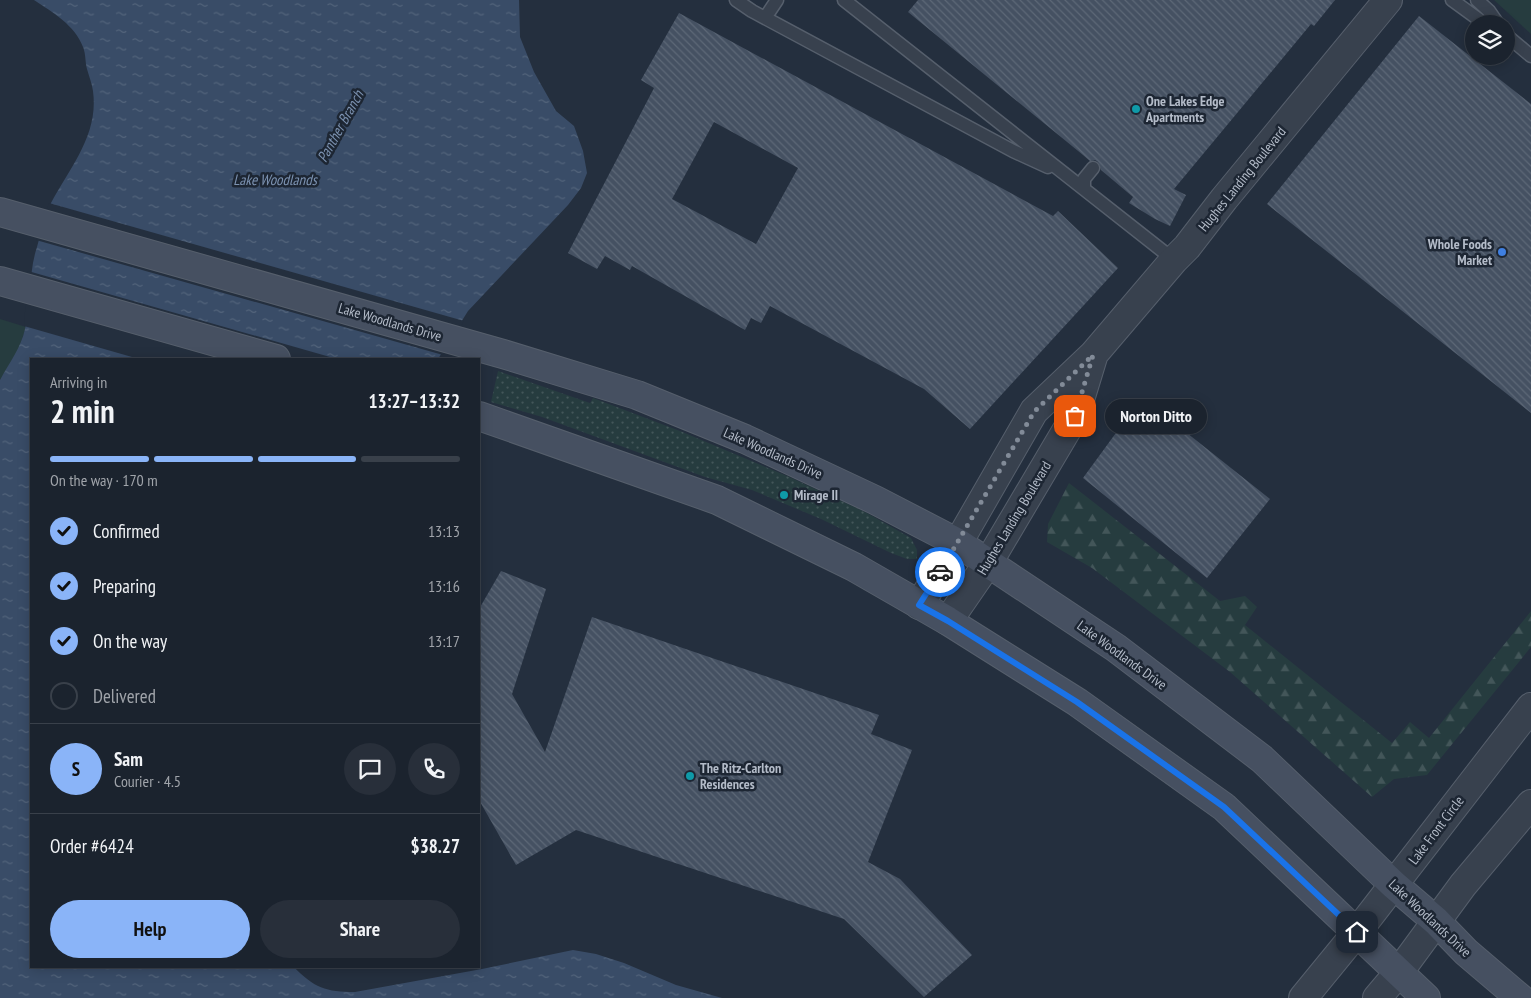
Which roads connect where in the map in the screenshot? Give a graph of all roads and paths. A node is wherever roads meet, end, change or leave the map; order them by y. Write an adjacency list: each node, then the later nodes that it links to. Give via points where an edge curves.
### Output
1 (736, 0): 9 (lane)
2 (777, 0): 9 (lane)
3 (844, 0): 13 (lane)
4 (1388, 0): 16 (street, Hughes Landing Boulevard)
5 (1452, 0): 7 (lane)
6 (1477, 0): 8 (lane)
7 (1473, 15)
8 (1492, 15)
9 (765, 18): 13 (lane, via 1013,151)
10 (1515, 43): 11 (lane)
11 (1531, 56)
12 (1093, 168): 14 (lane, via 1084,179)
13 (1068, 176): 14 (lane)
14 (1084, 188): 16 (lane)
15 (1, 213): 21 (main road, Lake Woodlands Drive, via 503,354 637,395 744,439)
16 (1174, 260): 18 (street, Hughes Landing Boulevard)
17 (0, 281): 19 (main road)
18 (1093, 355): 21 (street, Hughes Landing Boulevard, via 1034,412); 22 (street, Hughes Landing Boulevard, via 1075,416)
19 (272, 358)
20 (483, 417): 23 (main road, via 717,500 854,567)
21 (958, 543): 22 (main road, Lake Woodlands Drive); 23 (street, Hughes Landing Boulevard)
22 (988, 564): 24 (street, Hughes Landing Boulevard); 27 (main road, Lake Woodlands Drive, via 1116,648 1262,759)
23 (919, 605): 24 (main road)
24 (948, 621): 29 (main road, via 1077,702 1224,807)
25 (1531, 707): 27 (street, Lake Front Circle)
26 (1531, 804): 28 (street)
27 (1394, 885): 28 (main road, Lake Woodlands Drive); 29 (street, Lake Front Circle)
28 (1436, 921): 30 (street); 34 (main road, Lake Woodlands Drive, via 1466,952)
29 (1357, 932): 30 (main road); 31 (street, Lake Front Circle)
30 (1399, 972): 32 (street); 33 (main road)
31 (1303, 998)
32 (1377, 998)
33 (1426, 998)
34 (1520, 998)

